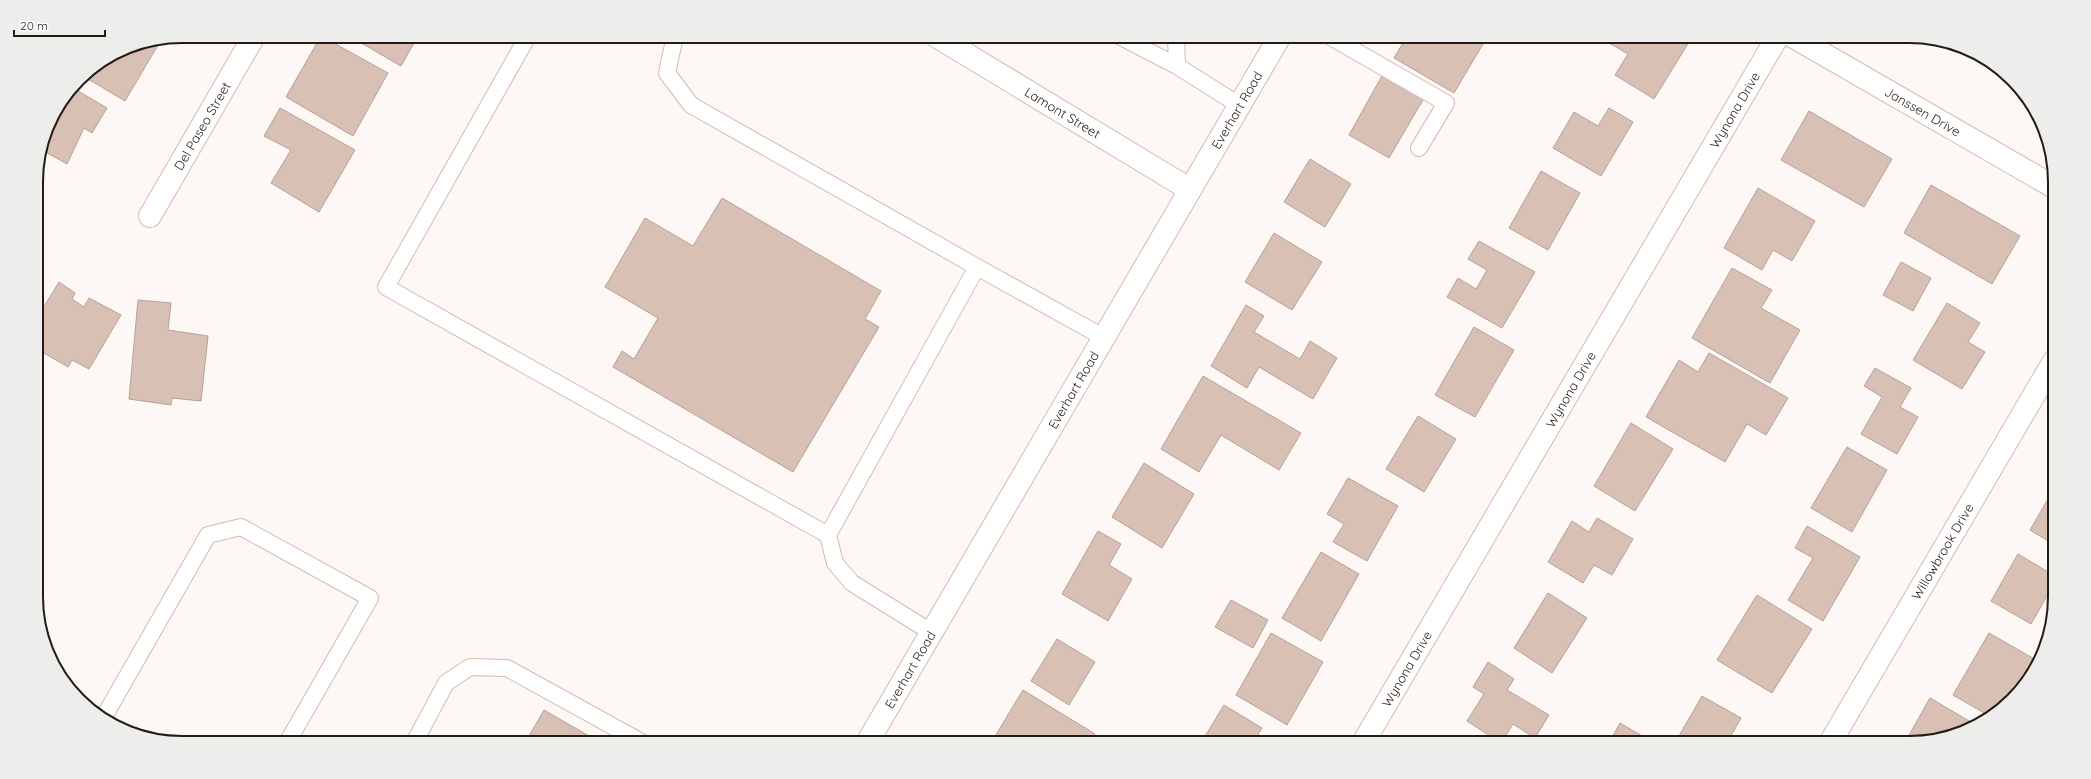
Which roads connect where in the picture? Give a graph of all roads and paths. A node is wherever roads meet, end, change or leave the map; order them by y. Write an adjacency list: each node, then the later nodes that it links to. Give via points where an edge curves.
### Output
1 (250, 43): 16 (street, Del Paseo Street)
2 (524, 43): 20 (lane, via 386,287)
3 (673, 43): 17 (lane, via 667,73 691,105)
4 (954, 43): 15 (street, Lamont Street)
5 (1133, 43): 11 (lane)
6 (1176, 43): 11 (lane)
7 (1276, 43): 12 (street, Everhart Road)
8 (1341, 43): 13 (lane, via 1446,103)
9 (1774, 43): 27 (street, Wynona Drive)
10 (1804, 43): 14 (street, Janssen Drive)
11 (1177, 66): 12 (lane)
12 (1239, 105): 15 (street, Everhart Road)
13 (1419, 148)
14 (2048, 184)
15 (1189, 189): 18 (street, Everhart Road)
16 (150, 216)
17 (977, 267): 18 (lane); 20 (lane)
18 (1103, 337): 21 (street, Everhart Road)
19 (2048, 371): 28 (street, Willowbrook Drive)
20 (828, 535): 21 (lane, via 835,563 852,583)
21 (932, 632): 26 (street, Everhart Road)
22 (106, 714): 23 (lane, via 208,535 241,527 370,598)
23 (291, 736)
24 (418, 736): 25 (lane, via 446,683 470,667 507,668)
25 (630, 736)
26 (871, 736)
27 (1367, 736)
28 (1834, 736)

